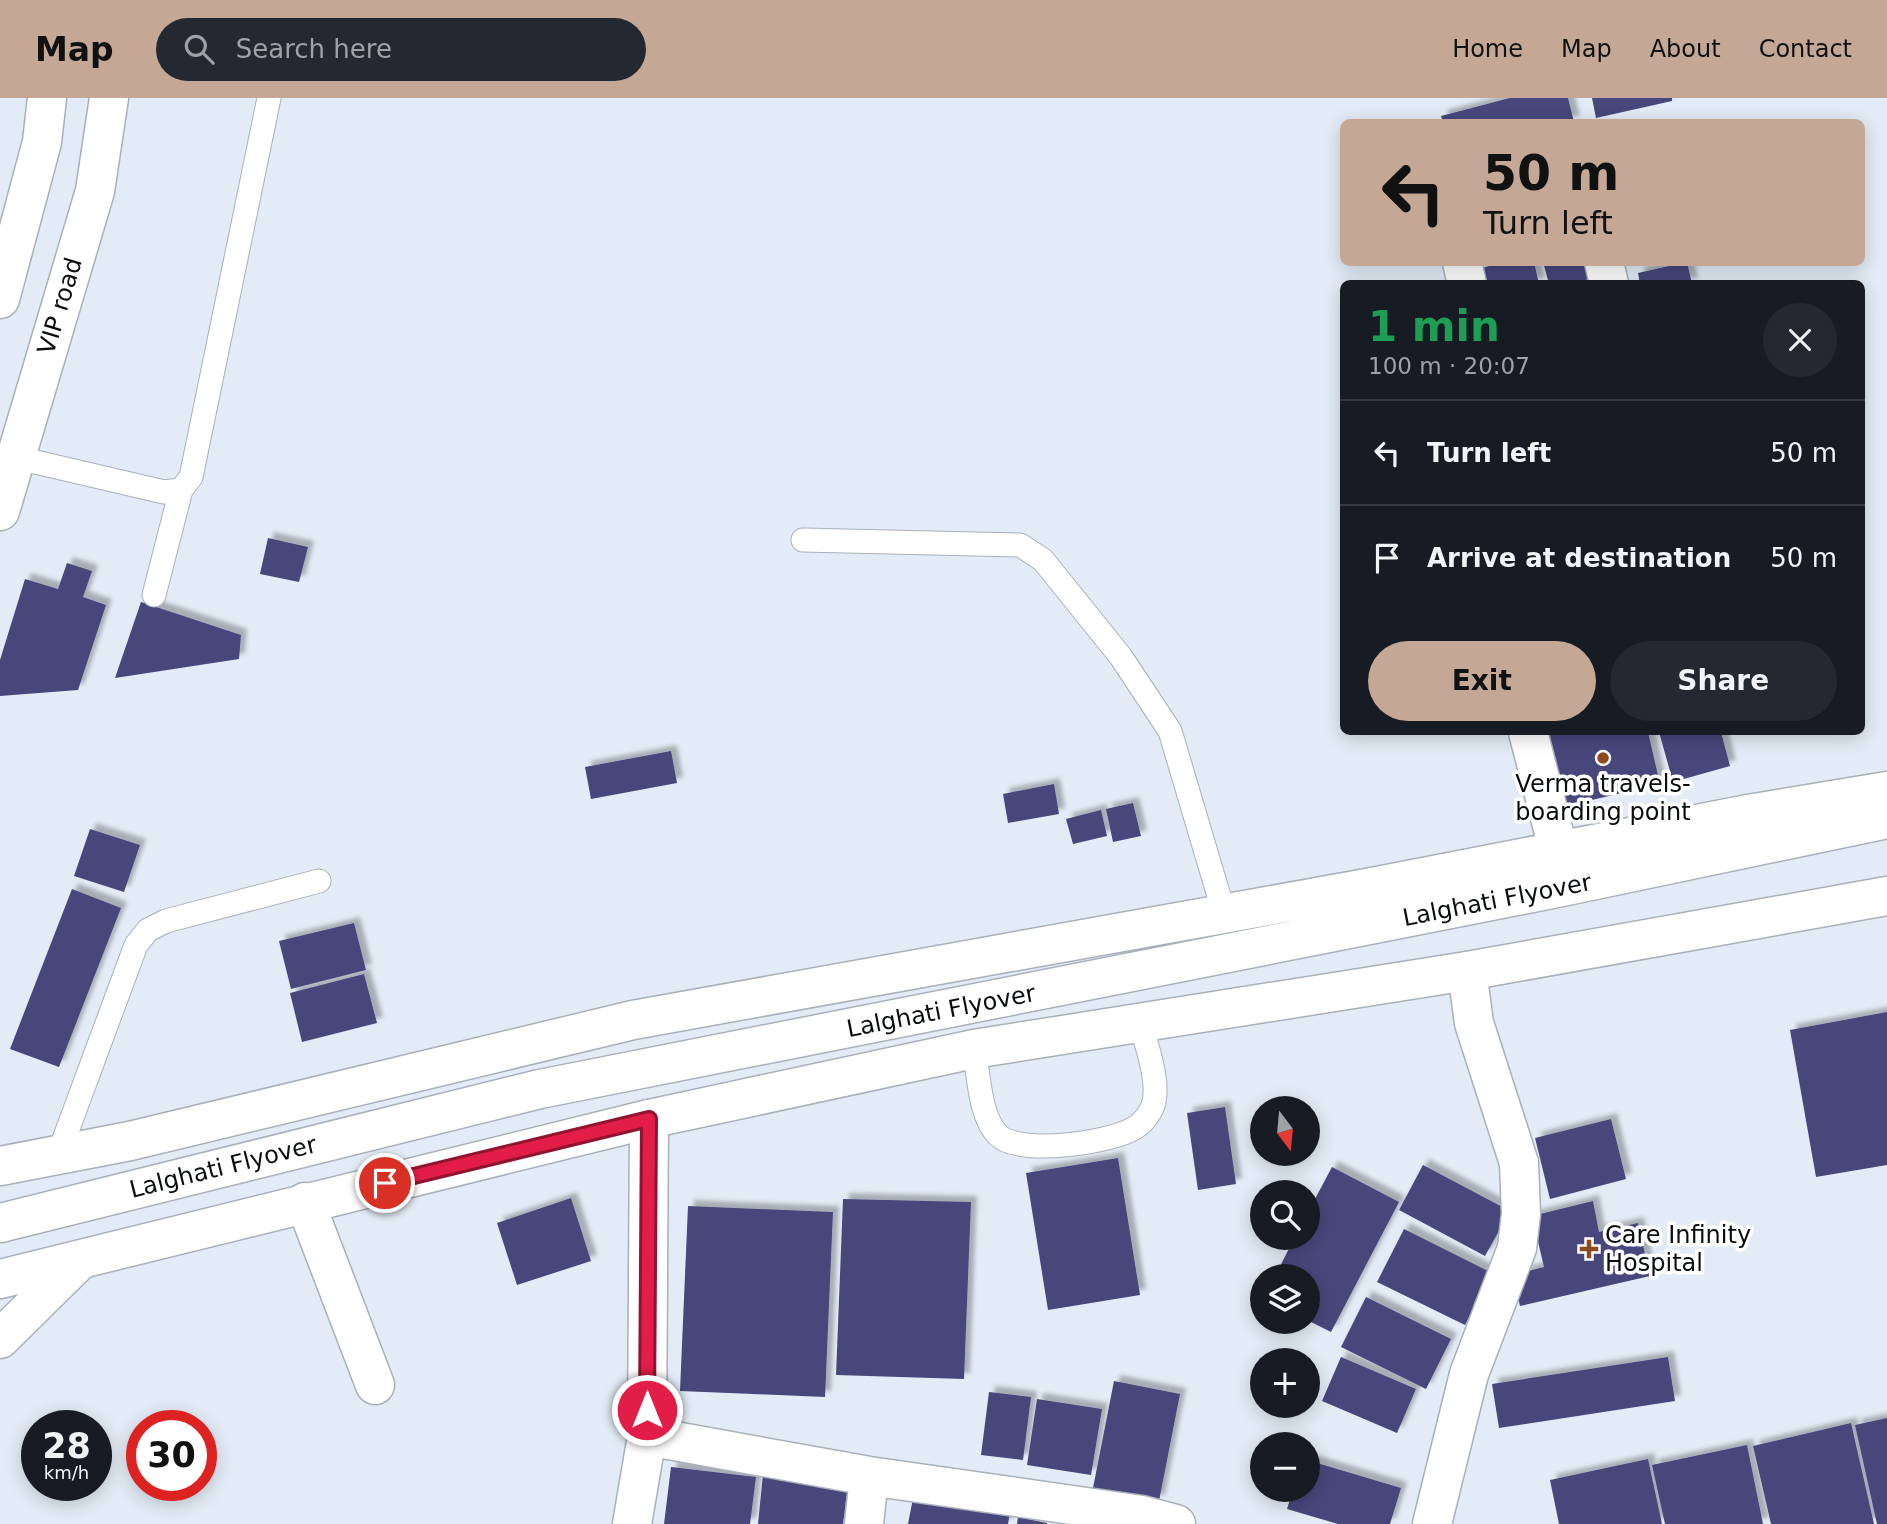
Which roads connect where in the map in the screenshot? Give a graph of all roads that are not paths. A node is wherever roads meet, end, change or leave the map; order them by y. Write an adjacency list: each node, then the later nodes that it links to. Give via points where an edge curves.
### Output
1 (47, 98): 4 (main road, via 42,142)
2 (109, 98): 5 (main road, VIP road, via 95,191)
3 (269, 98): 6 (lane, via 191,477)
4 (0, 299)
5 (14, 457): 6 (lane, via 164,492); 7 (main road, VIP road)
6 (181, 490): 9 (lane)
7 (0, 511)
8 (803, 540): 16 (lane, via 1020,545 1043,560 1121,657 1170,731)
9 (154, 595)
10 (1529, 735): 13 (main road)
11 (1887, 791): 13 (main road)
12 (1887, 819): 26 (main road, Lalghati Flyover, via 540,1089)
13 (1559, 852): 16 (main road)
14 (319, 881): 23 (lane, via 166,921 148,930 136,945)
15 (1887, 896): 17 (main road)
16 (1224, 913): 21 (main road, via 633,1020)
17 (1467, 971): 18 (main road); 36 (main road, via 1474,1023 1519,1163 1521,1214 1517,1248 1469,1374)
18 (1141, 1023): 19 (main road); 19 (lane, via 1154,1079 1154,1102 1146,1119 1135,1129 1052,1147 1017,1146 999,1136 988,1122)
19 (974, 1049): 20 (main road)
20 (649, 1119): 25 (main road); 31 (main road)
21 (130, 1141): 23 (main road); 24 (main road)
22 (0, 1142): 23 (main road)
23 (63, 1142)
24 (0, 1166)
25 (305, 1202): 27 (main road); 30 (main road)
26 (0, 1223)
27 (78, 1262): 28 (main road); 29 (main road)
28 (0, 1279)
29 (0, 1339)
30 (375, 1385)
31 (647, 1436): 32 (main road); 34 (main road)
32 (869, 1475): 33 (main road); 35 (main road)
33 (1153, 1521)
34 (632, 1524)
35 (864, 1524)
36 (1432, 1524)

